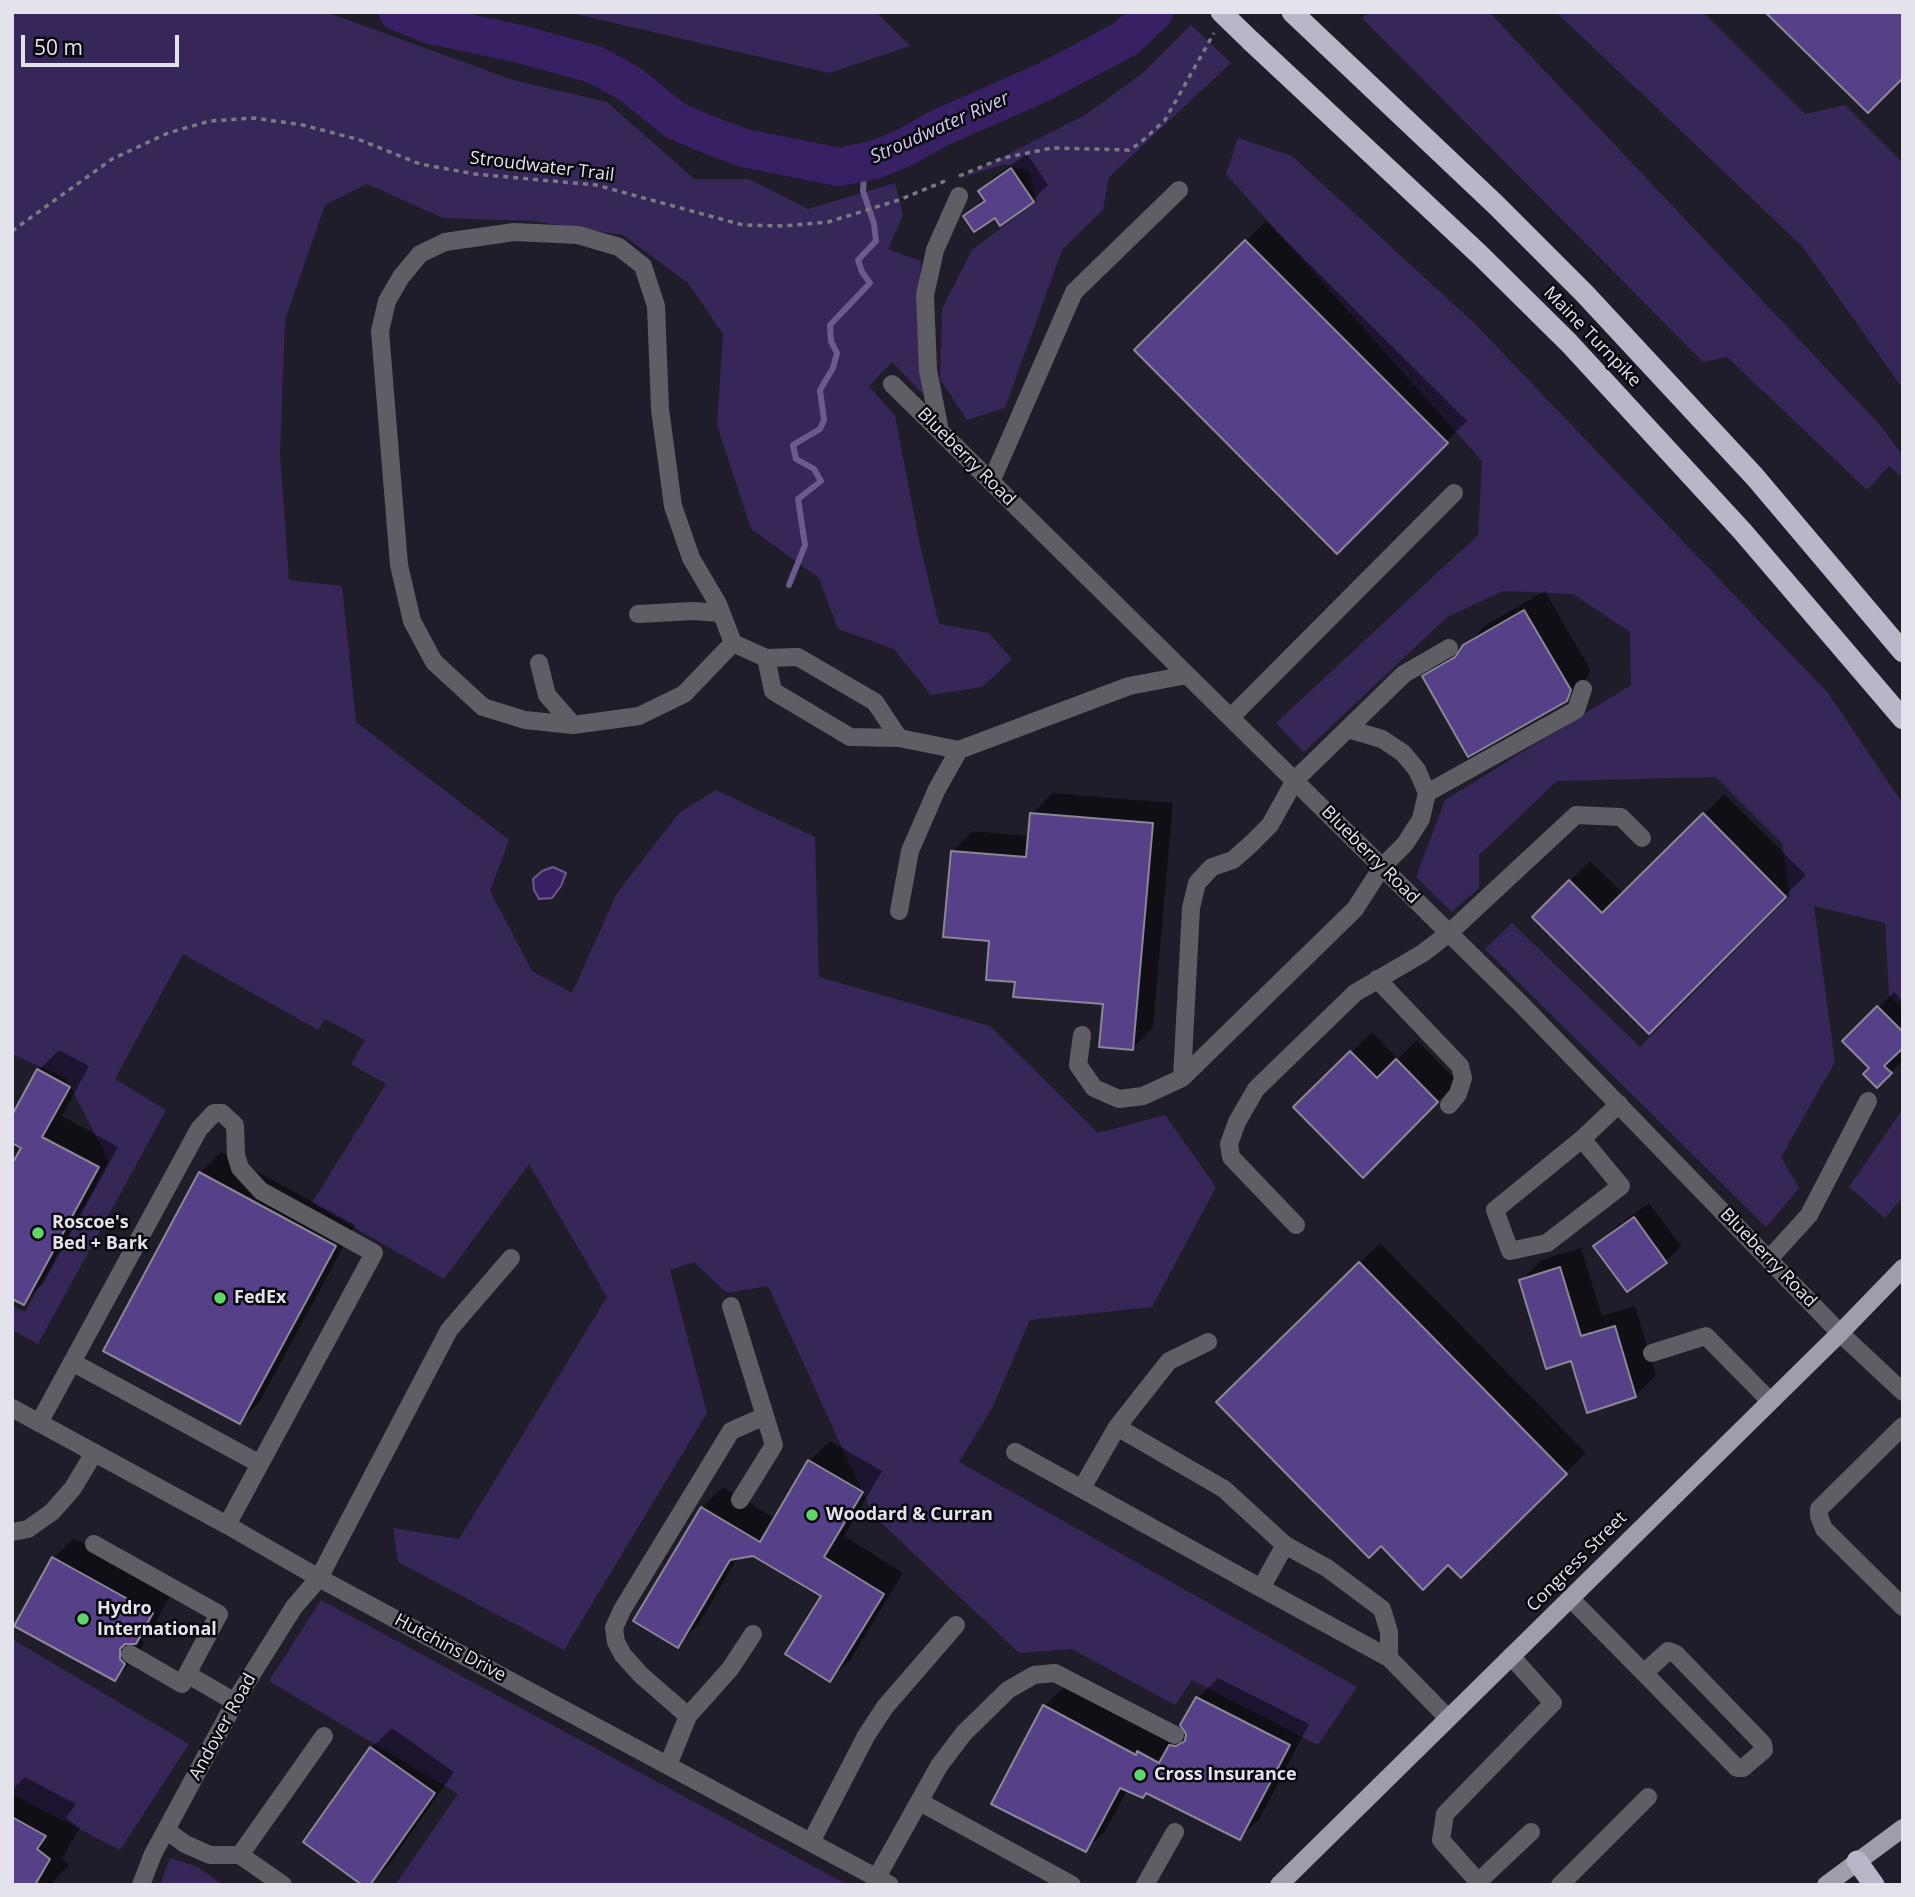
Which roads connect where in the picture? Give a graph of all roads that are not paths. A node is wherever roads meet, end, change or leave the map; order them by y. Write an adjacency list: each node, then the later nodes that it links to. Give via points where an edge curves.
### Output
1 (1292, 12): 13 (highway, Maine Turnpike, via 1585,294 1755,477)
2 (1218, 22): 19 (highway, Maine Turnpike, bridge, via 1251,41 1569,343 1744,532)
3 (1178, 190): 7 (street, via 1074,292)
4 (960, 196): 6 (street, via 935,250 925,295 928,370)
5 (892, 384): 6 (street, Blueberry Road)
6 (940, 431): 7 (street, Blueberry Road)
7 (991, 482): 16 (street, Blueberry Road)
8 (1454, 493): 18 (street)
9 (721, 613): 10 (street); 11 (street); 20 (street, via 691,558 673,506 660,409 656,306 642,267 619,247 578,235 514,232 445,242 420,254 387,301 380,331 399,565 412,621 434,662 483,707 525,720)
10 (638, 614)
11 (733, 643): 14 (street); 20 (street, via 684,694 639,716)
12 (1449, 648): 21 (street, via 1404,674)
13 (1903, 652)
14 (766, 658): 22 (street, via 798,657 875,702); 22 (street, via 773,691 841,733)
15 (539, 663): 20 (street, via 547,695)
16 (1188, 675): 18 (street, Blueberry Road); 23 (street, via 1129,686)
17 (1583, 689): 25 (street, via 1576,710)
18 (1231, 717): 24 (street, Blueberry Road)
19 (1903, 719)
20 (573, 725)
21 (1348, 729): 24 (street); 25 (street, via 1382,739 1403,753 1417,770)
22 (899, 738): 23 (street)
23 (959, 750): 28 (street, via 910,851)
24 (1295, 780): 27 (street, Blueberry Road); 32 (street, via 1270,825 1233,860 1212,867 1197,883 1191,908)
25 (1426, 793): 27 (street, via 1420,819 1405,844)
26 (1642, 838): 29 (street, via 1621,817 1576,815)
27 (1382, 867): 29 (street, Blueberry Road); 32 (street, via 1354,909)
28 (899, 911)
29 (1449, 933): 30 (street); 34 (street, Blueberry Road)
30 (1377, 979): 35 (street, via 1460,1066 1463,1078); 37 (street, via 1355,993 1256,1089 1229,1144 1231,1157)
31 (1082, 1035): 32 (street, via 1077,1065 1094,1088 1119,1099 1143,1096)
32 (1182, 1078)
33 (1868, 1101): 39 (street, via 1809,1215)
34 (1619, 1104): 36 (street); 39 (street, Blueberry Road)
35 (1449, 1105)
36 (1582, 1139): 36 (street, via 1495,1210 1510,1251 1547,1243 1621,1186)
37 (1296, 1225)
38 (511, 1258): 62 (street, Andover Road, via 449,1330)
39 (1769, 1259): 42 (street, Blueberry Road)
40 (1903, 1268): 42 (main road, Congress Street)
41 (731, 1306): 49 (street)
42 (1840, 1333): 46 (street, Blueberry Road); 47 (main road, Congress Street)
43 (1208, 1342): 51 (street, via 1169,1361)
44 (1652, 1353): 47 (street, via 1706,1336)
45 (72, 1362): 50 (street); 55 (street); 55 (street, via 199,1129 214,1113 222,1113 235,1125 240,1168 261,1191 374,1253)
46 (1903, 1392)
47 (1770, 1401): 64 (main road, Congress Street)
48 (12, 1408): 50 (street, Hutchins Drive)
49 (765, 1416): 57 (street, via 774,1445); 74 (street, via 731,1431 614,1628 622,1655)
50 (39, 1423): 54 (street, Hutchins Drive)
51 (1117, 1427): 56 (street); 61 (street, via 1224,1489)
52 (1900, 1435): 65 (street, via 1819,1509 1819,1516 1824,1529)
53 (1015, 1452): 56 (street)
54 (94, 1453): 58 (street, Hutchins Drive); 59 (street, via 52,1512 28,1529)
55 (260, 1464): 58 (street)
56 (1082, 1488): 63 (street)
57 (740, 1500)
58 (227, 1525): 62 (street, Hutchins Drive)
59 (12, 1532)
60 (94, 1544): 72 (street, via 219,1614)
61 (1285, 1545): 63 (street); 70 (street, via 1327,1568 1382,1609 1389,1632)
62 (319, 1578): 73 (street, Andover Road, via 295,1607); 78 (street, Hutchins Drive)
63 (1261, 1588): 70 (street)
64 (1570, 1598): 69 (main road, Congress Street); 71 (street)
65 (1903, 1607)
66 (956, 1625): 85 (street, via 885,1707)
67 (753, 1634): 74 (street, via 730,1669)
68 (130, 1654): 72 (street, via 182,1684)
69 (1511, 1656): 75 (main road, Congress Street); 89 (street, via 1553,1703 1445,1814 1441,1840)
70 (1389, 1658): 75 (street)
71 (1644, 1673): 71 (street, via 1737,1768 1764,1750 1676,1654 1668,1651)
72 (187, 1674): 73 (street)
73 (235, 1702): 82 (street, Andover Road)
74 (688, 1716): 78 (street)
75 (1448, 1718): 94 (main road, Congress Street)
76 (1175, 1735): 80 (street, via 1055,1673 1034,1675 1008,1690 964,1733)
77 (324, 1736): 86 (street)
78 (668, 1765): 85 (street, Hutchins Drive)
79 (1648, 1797): 95 (street)
80 (920, 1802): 88 (street); 92 (street)
81 (1903, 1828): 87 (main road)
82 (166, 1830): 86 (street, via 210,1855); 90 (street, Andover Road)
83 (1175, 1832): 93 (street)
84 (1531, 1832): 89 (street)
85 (811, 1842): 88 (street, Hutchins Drive)
86 (240, 1855): 91 (street)
87 (1857, 1861): 96 (main road); 97 (highway)
88 (883, 1881)
89 (1479, 1883)
90 (141, 1885)
91 (282, 1885)
92 (1072, 1885)
93 (1145, 1885)
94 (1279, 1885)
95 (1560, 1885)
96 (1826, 1885)
97 (1874, 1885)

